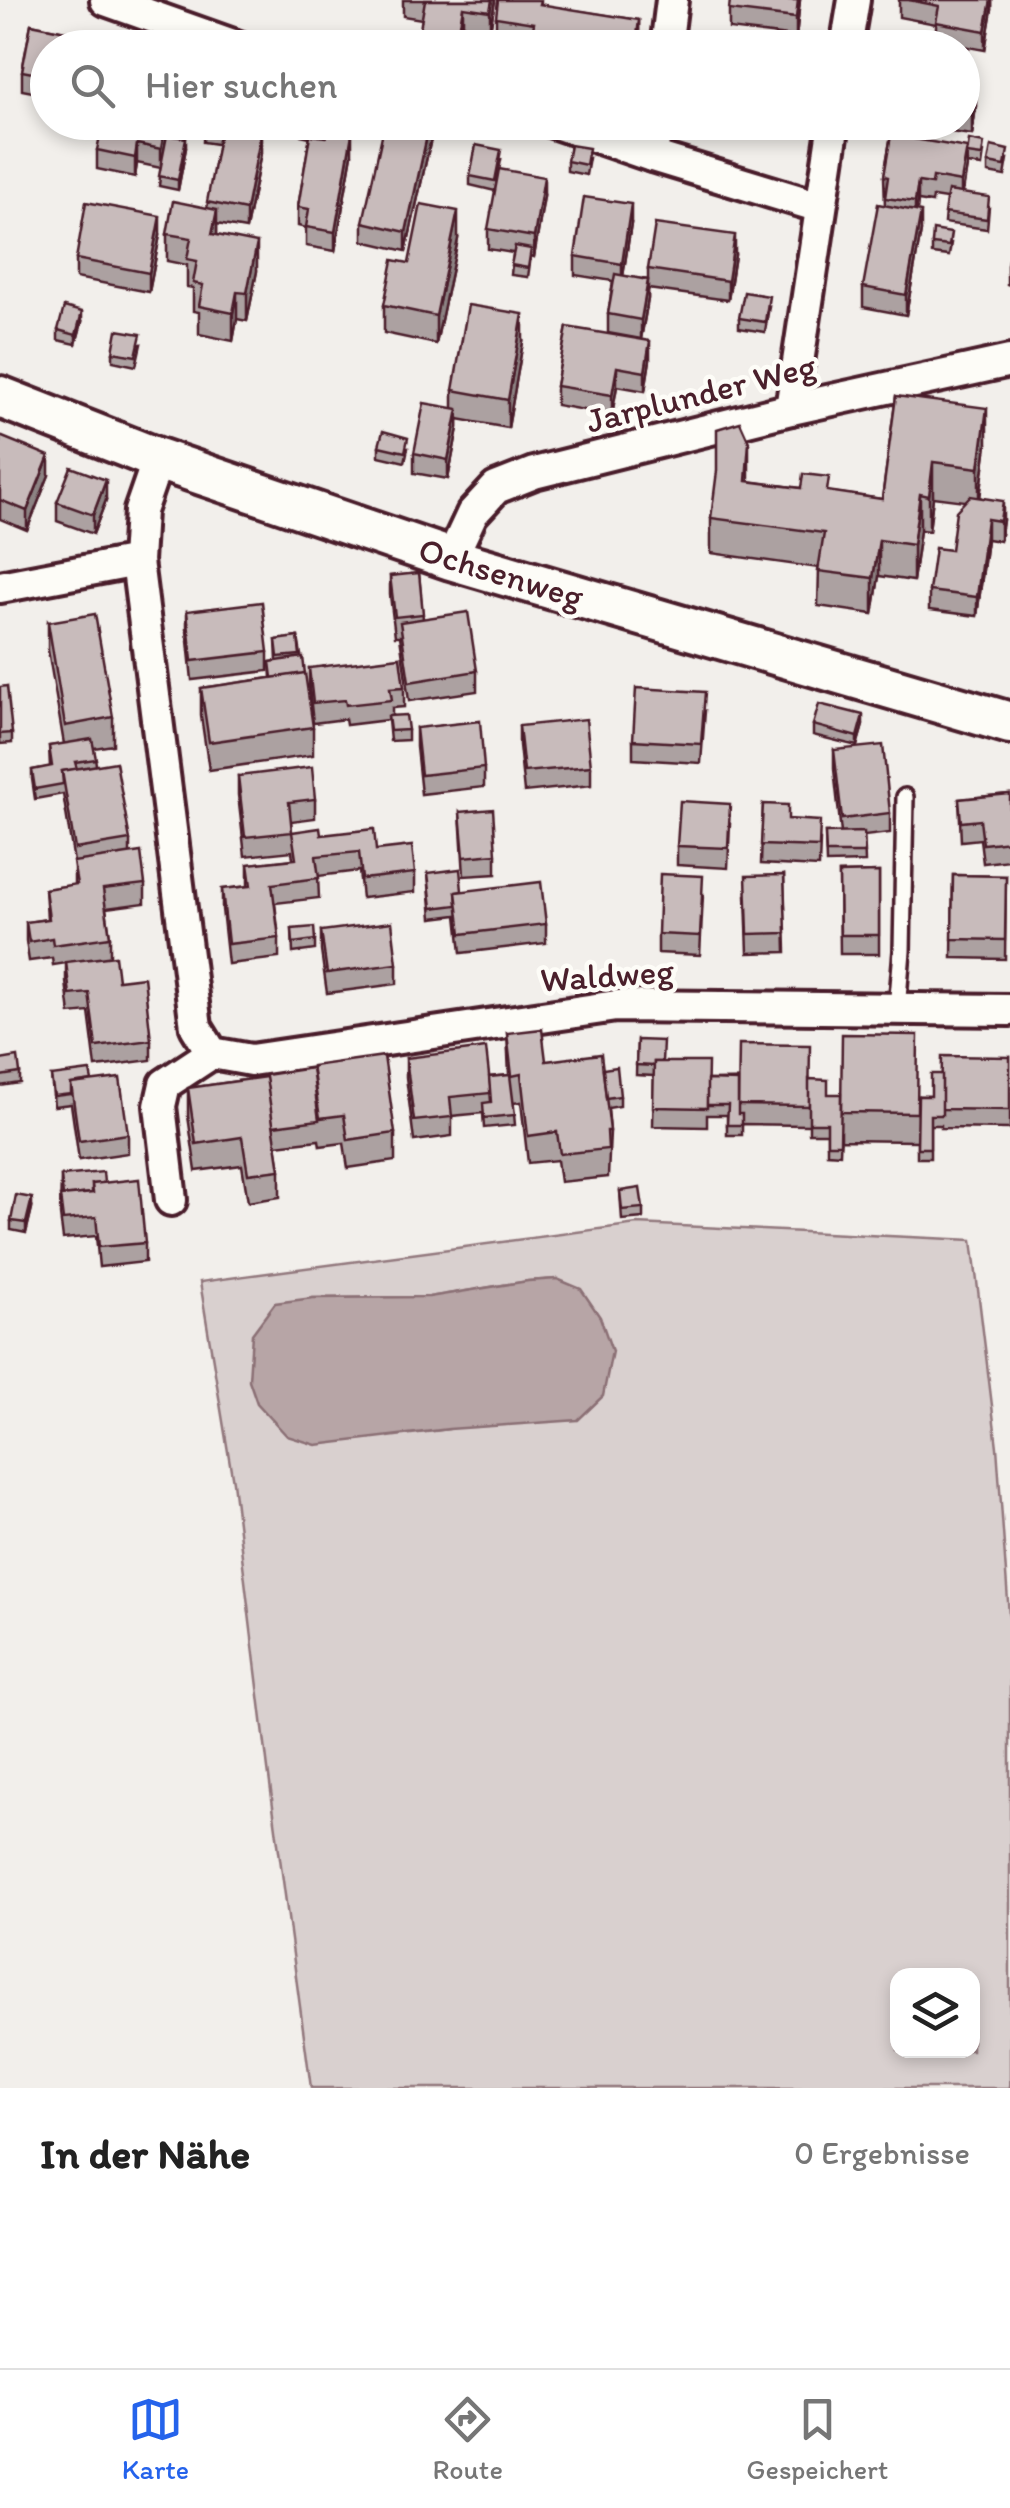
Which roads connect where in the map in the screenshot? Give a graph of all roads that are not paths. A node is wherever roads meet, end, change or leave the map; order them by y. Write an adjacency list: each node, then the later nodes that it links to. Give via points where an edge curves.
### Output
1 (106, 0): 4 (street)
2 (672, 0): 5 (street)
3 (854, 0): 6 (street)
4 (190, 30)
5 (668, 30)
6 (849, 30)
7 (605, 140): 10 (street)
8 (654, 140): 10 (street)
9 (831, 140): 11 (street)
10 (652, 156): 11 (street)
11 (820, 207): 14 (street)
12 (1010, 362): 14 (street, Jarplunder Weg)
13 (0, 397): 15 (main road, Ochsenweg)
14 (791, 409): 16 (street, Jarplunder Weg, via 534,472 496,488 472,514)
15 (158, 459): 16 (main road, Ochsenweg); 17 (street, via 140,512)
16 (451, 559): 19 (main road, Ochsenweg)
17 (137, 561): 18 (street); 23 (street, via 196,1027)
18 (0, 587)
19 (1010, 724)
20 (905, 797): 21 (lane)
21 (896, 1009): 22 (street, Waldweg); 23 (street, Waldweg, via 616,1006 250,1060)
22 (1010, 1010)
23 (212, 1053): 24 (street, via 165,1084 160,1106)
24 (171, 1200)

